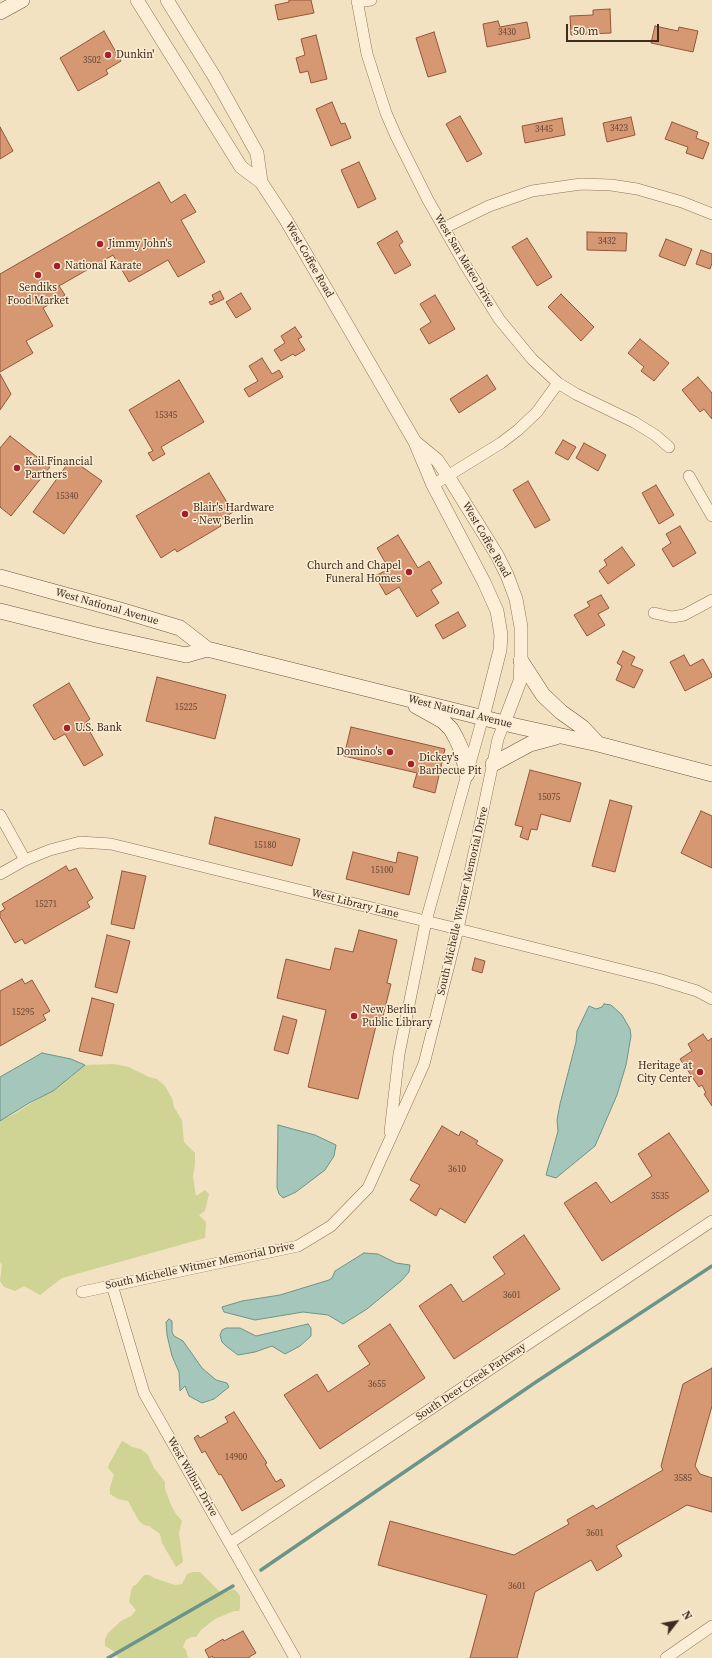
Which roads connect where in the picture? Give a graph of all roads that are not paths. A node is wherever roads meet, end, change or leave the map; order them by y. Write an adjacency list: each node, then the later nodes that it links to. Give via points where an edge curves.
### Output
1 (22, 0): 6 (main road)
2 (137, 0): 7 (street, West Coffee Road, via 241,167)
3 (167, 0): 7 (street, West Coffee Road, via 251,141 257,154)
4 (370, 0): 5 (street)
5 (357, 1): 9 (street, West San Mateo Drive, via 367,54 386,113)
6 (0, 12)
7 (261, 182): 11 (street, West Coffee Road)
8 (712, 214): 9 (street, via 637,189 581,184 532,191 489,206)
9 (444, 228): 10 (street, West San Mateo Drive, via 499,319 532,359)
10 (558, 383): 12 (street, West San Mateo Drive, via 634,422); 13 (street, via 537,412 518,430)
11 (415, 442): 13 (street, West Coffee Road, via 437,460); 15 (street, West Coffee Road)
12 (669, 447)
13 (448, 476): 15 (street); 22 (street, West Coffee Road, via 508,576 520,614)
14 (689, 476): 16 (street)
15 (433, 485): 24 (street, West Coffee Road, via 497,611 501,635 500,650)
16 (712, 516)
17 (4, 581): 21 (main road, West National Avenue, via 180,628)
18 (712, 600): 20 (street, via 684,615 672,617)
19 (0, 611): 21 (main road, West National Avenue, via 186,655)
20 (654, 613)
21 (207, 649): 23 (main road, West National Avenue)
22 (522, 661): 25 (street, West Coffee Road, via 520,681); 27 (main road, via 543,695 582,727)
23 (390, 694): 24 (main road, West National Avenue); 29 (main road, via 443,721 462,751)
24 (483, 717): 25 (main road, West National Avenue); 29 (street, South Michelle Witmer Memorial Drive)
25 (504, 723): 26 (main road, West National Avenue); 28 (street, South Michelle Witmer Memorial Drive)
26 (560, 736): 27 (main road, West National Avenue); 28 (main road, via 530,744)
27 (598, 744): 30 (main road, West National Avenue)
28 (493, 764): 35 (street, South Michelle Witmer Memorial Drive)
29 (467, 774): 34 (street, South Michelle Witmer Memorial Drive)
30 (712, 774)
31 (0, 815): 32 (street)
32 (25, 860): 33 (street, West Library Lane); 34 (street, West Library Lane, via 80,842 111,844)
33 (0, 874)
34 (426, 921): 35 (street, West Library Lane); 37 (street, South Michelle Witmer Memorial Drive, via 399,1054)
35 (458, 929): 36 (street, West Library Lane, via 658,980 697,991); 37 (street, South Michelle Witmer Memorial Drive, via 424,1064)
36 (712, 999)
37 (389, 1144): 39 (street, South Michelle Witmer Memorial Drive, via 368,1188 331,1226 298,1246)
38 (712, 1221): 41 (street, South Deer Creek Parkway)
39 (112, 1285): 40 (street, South Michelle Witmer Memorial Drive); 41 (street, West Wilbur Drive, via 144,1393)
40 (82, 1292)
41 (230, 1543): 43 (street, West Wilbur Drive)
42 (712, 1626): 44 (street)
43 (295, 1658)
44 (666, 1658)

